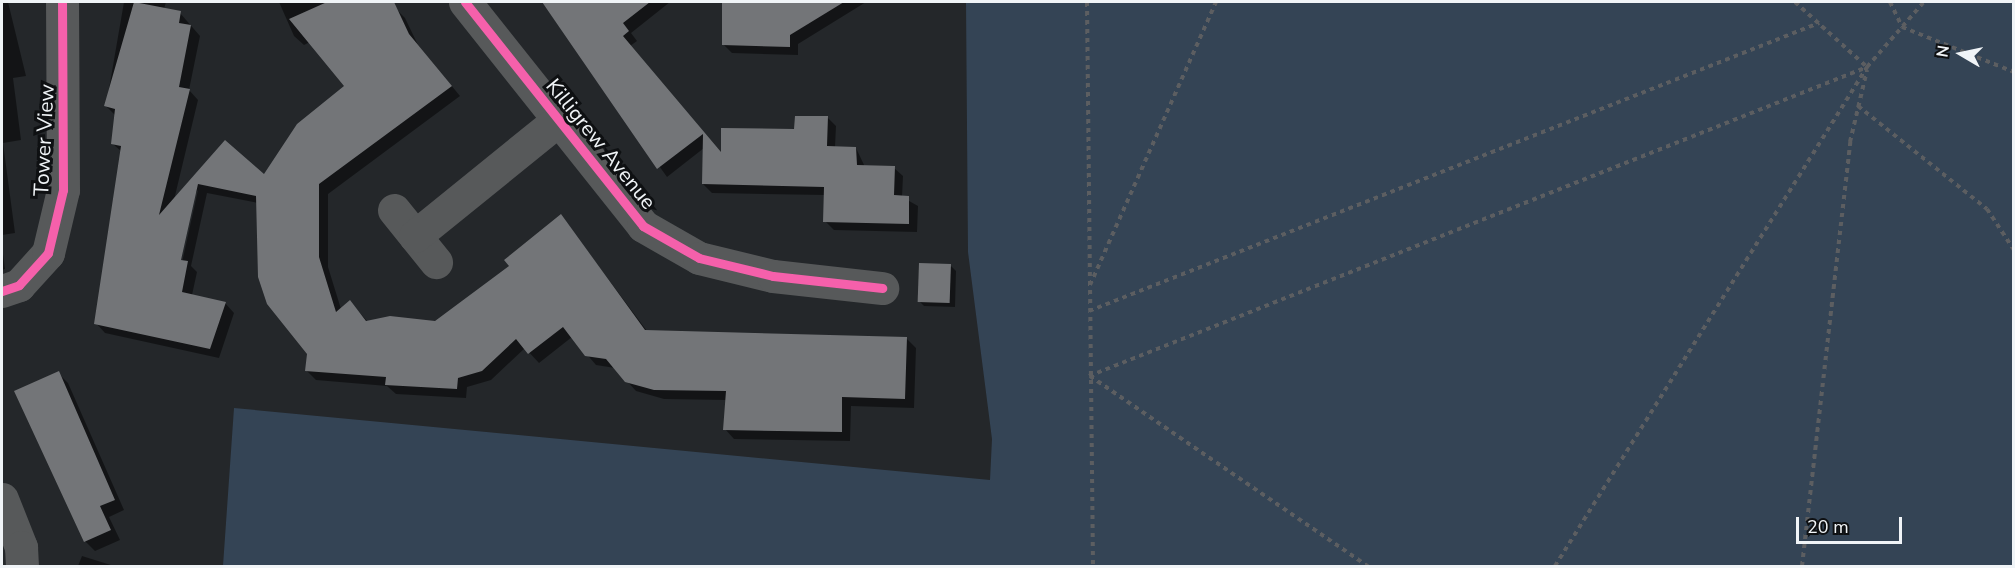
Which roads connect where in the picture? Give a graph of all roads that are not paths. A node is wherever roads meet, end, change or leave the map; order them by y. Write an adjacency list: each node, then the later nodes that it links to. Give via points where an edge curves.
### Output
1 (62, 2): 8 (street, Tower View, via 63,190 48,253 19,285)
2 (465, 2): 3 (street, Killigrew Avenue)
3 (558, 120): 5 (street, Killigrew Avenue); 7 (street, Killigrew Avenue, via 643,226 699,258 773,276)
4 (394, 210): 5 (street)
5 (415, 236): 6 (street)
6 (436, 262)
7 (882, 288)
8 (2, 291)
9 (2, 499): 10 (street, via 21,547)
10 (22, 567)

